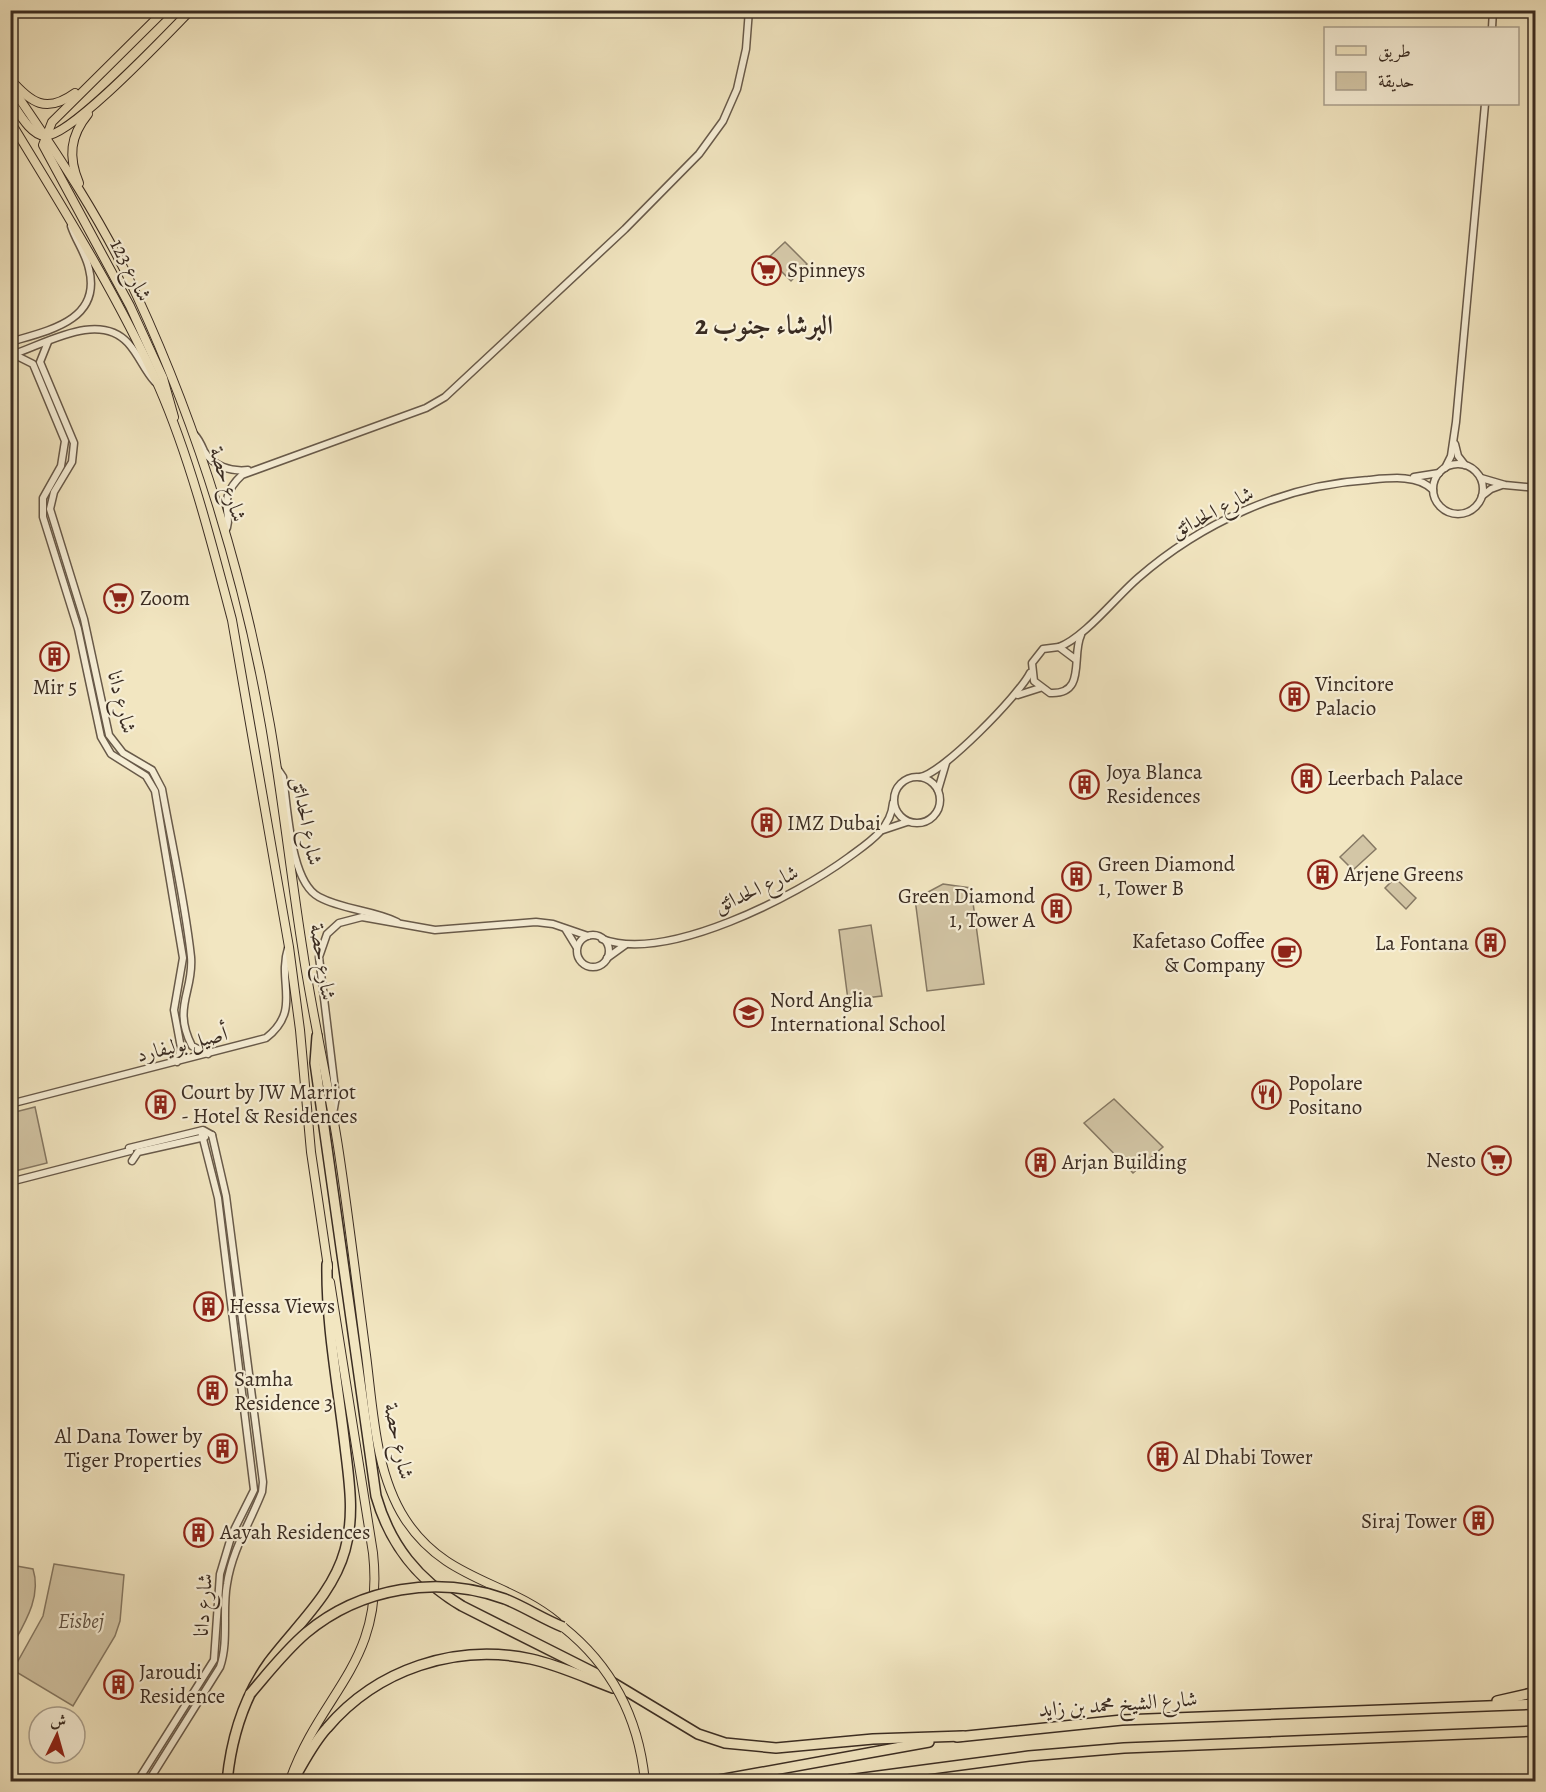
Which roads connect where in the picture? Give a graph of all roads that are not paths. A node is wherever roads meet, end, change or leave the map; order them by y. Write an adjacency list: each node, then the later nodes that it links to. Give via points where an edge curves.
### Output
1 (165, 10): 7 (main road)
2 (191, 10): 9 (main road)
3 (749, 10): 26 (street, via 746,50 737,89 723,121 704,148 455,391 426,408)
4 (1493, 10): 5 (street)
5 (1492, 27)
6 (10, 79): 7 (main road, via 30,99 43,105 62,102)
7 (91, 82): 13 (main road, via 52,122)
8 (10, 85): 13 (main road, شارع حصة)
9 (105, 94): 13 (main road, via 68,127); 14 (main road, via 78,127 71,153)
10 (10, 100): 13 (main road, via 35,132)
11 (1485, 105): 21 (street)
12 (10, 121): 15 (main road, شارع حصة)
13 (45, 136): 14 (main road, شارع حصة); 22 (main road, شارع 123, via 44,150 130,306 155,360 170,396)
14 (91, 208): 23 (main road, شارع حصة, via 137,296)
15 (68, 217): 16 (street, via 89,268 88,299 78,315 62,326); 19 (main road, شارع حصة, via 120,305)
16 (10, 342)
17 (48, 342): 18 (street, شارع دانا); 19 (street, شارع دانا, via 85,330 114,333 129,344); 20 (street, شارع دانا, via 40,362)
18 (12, 355): 20 (street, شارع دانا, via 33,364)
19 (159, 387): 22 (main road, شارع حصة)
20 (53, 402): 57 (street, شارع دانا, via 72,434 74,453 51,500 52,518 84,619 109,735 123,753 152,770 162,789 191,957 184,1016 192,1046); 58 (street, شارع دانا, via 66,450 43,498 43,517 78,629 102,738 111,754 146,776 155,791 183,958 174,1010 181,1048)
21 (1456, 422): 24 (street, via 1456,450); 25 (street, via 1451,456)
22 (175, 428): 53 (main road, شارع حصة, via 232,620)
23 (192, 433): 26 (street, via 218,464 236,470); 34 (main road, شارع حصة)
24 (1465, 465): 25 (street); 28 (street)
25 (1445, 468): 27 (street)
26 (254, 469): 34 (street, via 228,493)
27 (1439, 473): 29 (street); 32 (street)
28 (1480, 478): 30 (street); 33 (street)
29 (1384, 479): 32 (street, via 1419,480); 35 (street, شارع الحدائق, via 1343,482 1294,494 1218,524 1157,562)
30 (1505, 485): 31 (street); 33 (street)
31 (1536, 488)
32 (1433, 490): 33 (street, via 1438,504 1455,514 1472,510)
33 (1482, 496)
34 (225, 532): 42 (main road, شارع حصة, via 253,640)
35 (1083, 631): 36 (street, شارع الحدائق); 37 (street)
36 (1059, 647): 37 (street); 38 (street, via 1039,651)
37 (1075, 659): 39 (street, via 1077,676 1069,688 1055,693)
38 (1031, 672): 39 (street); 40 (street)
39 (1040, 688): 40 (street)
40 (1012, 698): 41 (street)
41 (946, 762): 43 (street, via 930,775); 44 (street)
42 (276, 768): 48 (street, شارع الحدائق, via 283,777 298,870 305,885 319,898); 56 (main road, شارع حصة)
43 (920, 777): 44 (street); 45 (street, via 899,785)
44 (938, 790): 46 (street, via 940,805 933,817 923,823)
45 (893, 803): 46 (street); 47 (street, via 892,814)
46 (907, 822): 47 (street)
47 (882, 830): 52 (street, شارع الحدائق, via 835,868 766,907 690,934)
48 (400, 924): 49 (street, شارع الحدائق, via 435,930 536,922); 60 (street, شارع الحدائق, via 354,917 339,923 323,941 320,966 336,1097)
49 (561, 926): 50 (street, شارع الحدائق); 54 (street)
50 (588, 936): 51 (street); 54 (street)
51 (602, 939): 52 (street); 55 (street, via 607,946)
52 (629, 943): 55 (street)
53 (289, 947): 57 (street, أصيل بوليفارد, via 285,964 288,1004 281,1023 256,1042); 66 (main road, شارع حصة)
54 (577, 948): 55 (street, via 585,965 597,966)
55 (606, 958)
56 (317, 1036): 60 (main road, شارع حصة); 70 (highway, via 315,1063 373,1479 386,1527 416,1571 445,1596)
57 (208, 1054): 58 (street, أصيل بوليفارد)
58 (177, 1062): 59 (street, أصيل بوليفارد)
59 (10, 1104)
60 (333, 1114): 67 (main road, شارع حصة, bridge, via 383,1465 396,1503 423,1541 458,1570 536,1607)
61 (202, 1134): 62 (street, via 138,1152); 63 (street); 76 (street, شارع دانا, via 218,1198 254,1490 232,1534 220,1574 214,1660); 77 (street, شارع دانا, via 207,1131 212,1135 227,1207 263,1482 231,1565 224,1598 220,1667)
62 (132, 1161)
63 (36, 1175): 64 (street); 65 (street)
64 (10, 1182)
65 (26, 1183)
66 (327, 1264): 69 (highway, bridge, via 327,1298 351,1499 348,1537 336,1574 323,1595); 79 (main road, شارع حصة, via 373,1553 375,1589 370,1625 358,1659 307,1743)
67 (562, 1627): 69 (highway, bridge, via 505,1599 471,1590 437,1586 385,1593 352,1605 308,1632); 80 (main road, شارع حصة, bridge, via 592,1654 616,1687 639,1742)
68 (1536, 1692): 72 (highway)
69 (250, 1694): 78 (highway, via 238,1723)
70 (632, 1695): 74 (highway, via 698,1734 738,1746 776,1748); 79 (highway, via 546,1663 511,1656 474,1654 426,1663 387,1679 343,1711 326,1729)
71 (1536, 1704): 72 (highway, شارع الشيخ محمد بن زايد)
72 (1476, 1706): 74 (highway, شارع الشيخ محمد بن زايد, via 1122,1720)
73 (1536, 1731): 75 (highway, via 1124,1748)
74 (963, 1736): 81 (highway, شارع الشيخ محمد بن زايد)
75 (909, 1771): 82 (highway); 83 (highway)
76 (137, 1782)
77 (148, 1782)
78 (227, 1782)
79 (291, 1782)
80 (645, 1782)
81 (708, 1782)
82 (833, 1782)
83 (880, 1782)

